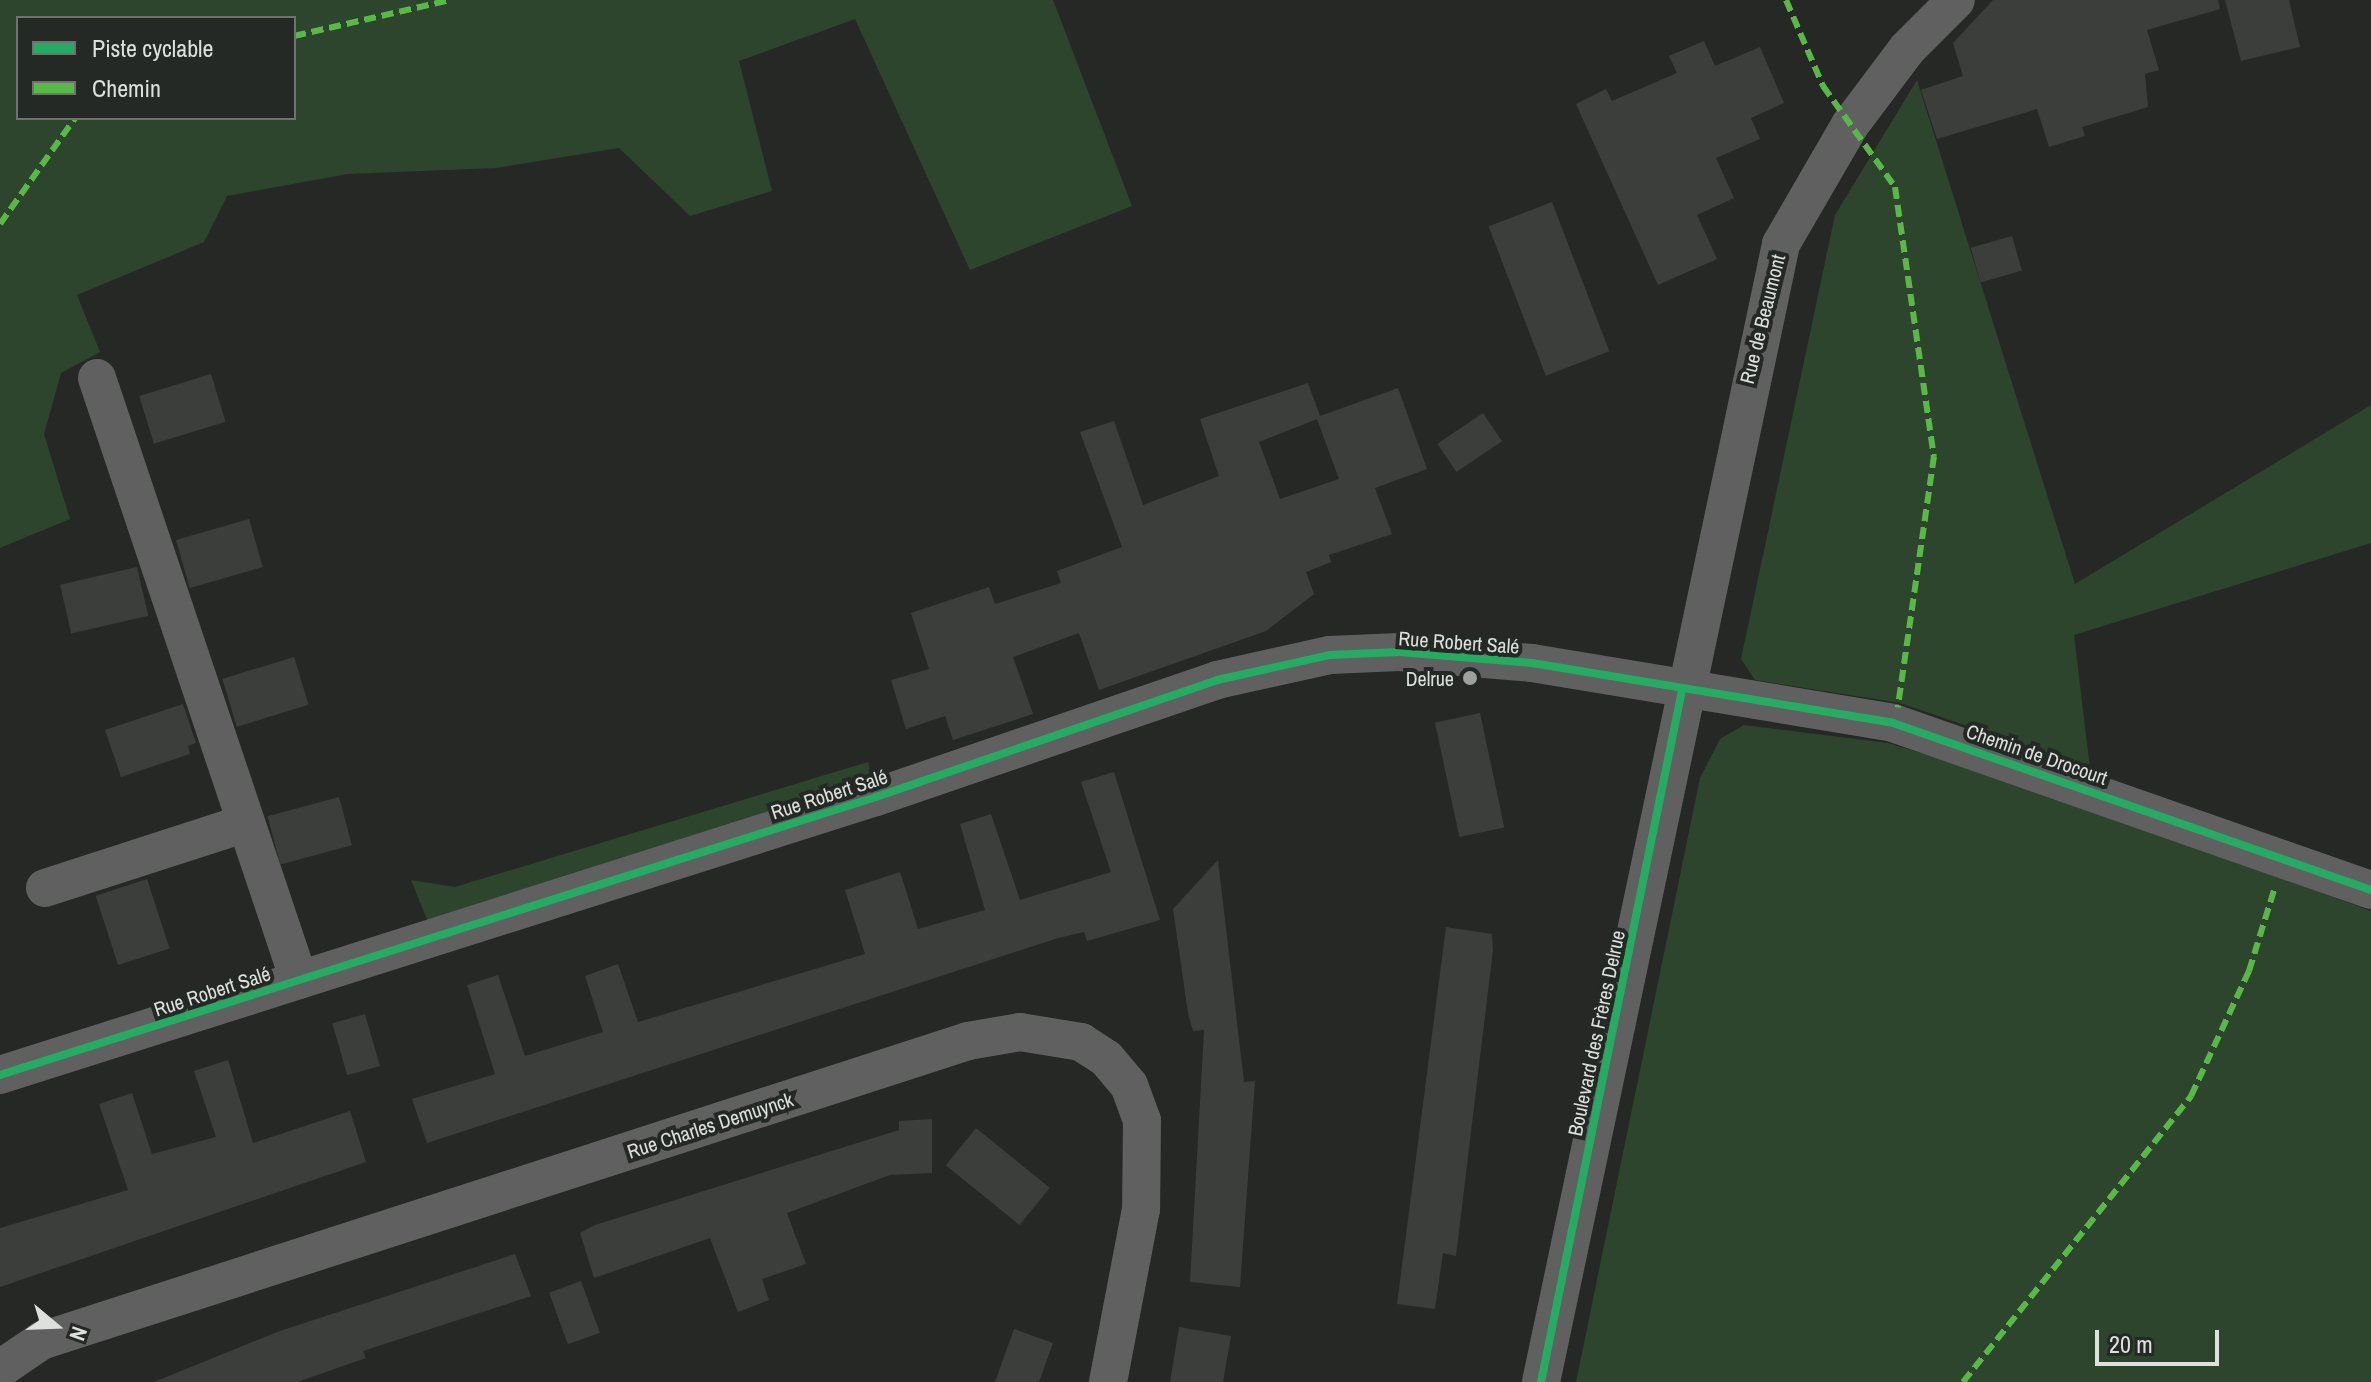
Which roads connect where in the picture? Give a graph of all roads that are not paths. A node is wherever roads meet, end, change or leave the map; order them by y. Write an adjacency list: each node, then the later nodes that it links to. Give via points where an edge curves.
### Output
1 (1956, 0): 3 (street, Rue de Beaumont, via 1907,49 1850,125 1781,244)
2 (97, 378): 4 (street)
3 (1682, 690): 6 (street, Chemin de Drocourt, via 1893,723); 7 (street, Rue Robert Salé, via 1465,655 1399,652 1280,663); 11 (street, Boulevard des Frères Delrue)
4 (246, 823): 5 (street); 7 (street)
5 (45, 888)
6 (2371, 890)
7 (299, 980): 8 (street, Rue Robert Salé)
8 (0, 1075)
9 (0, 1369): 10 (street, Rue Charles Demuynck, via 41,1341 968,1041 1020,1032 1081,1042 1106,1058 1129,1085 1142,1120 1141,1209)
10 (1108, 1382)
11 (1541, 1382)

